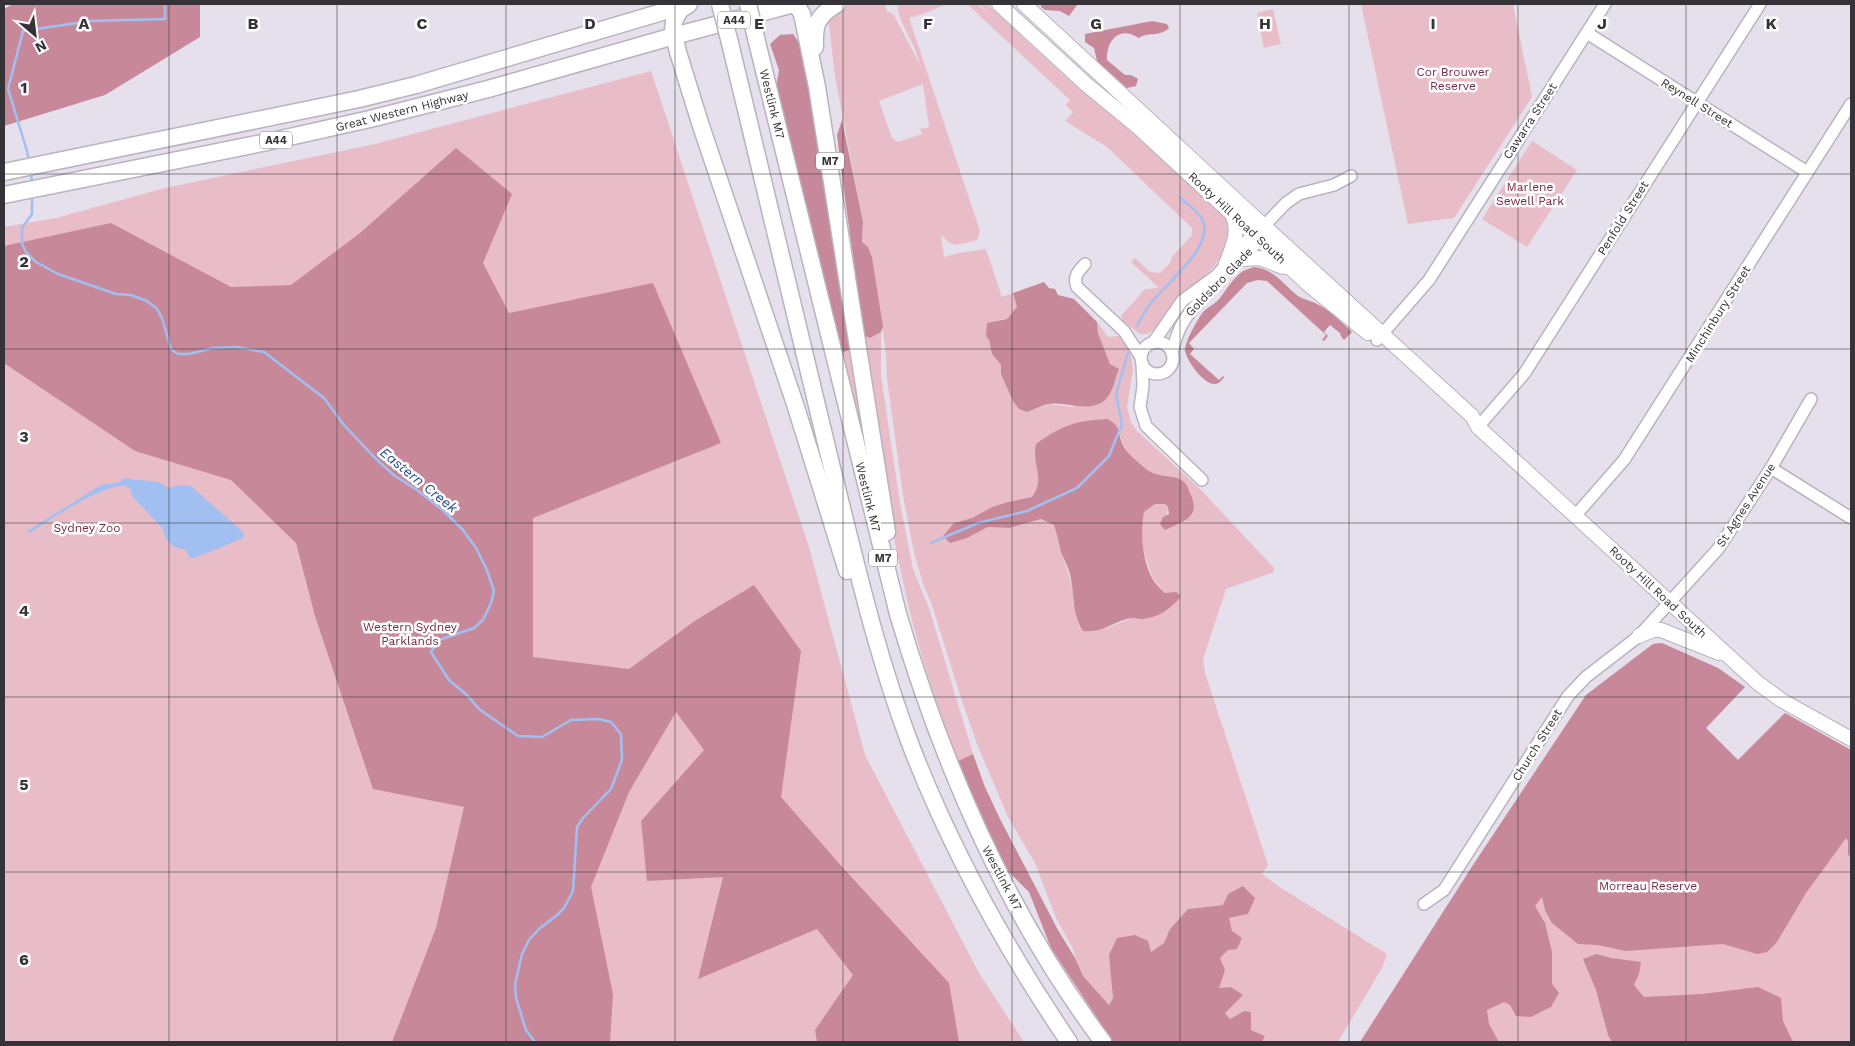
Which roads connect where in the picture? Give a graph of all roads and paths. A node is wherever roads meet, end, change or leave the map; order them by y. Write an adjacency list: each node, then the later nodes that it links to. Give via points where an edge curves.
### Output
1 (690, 4): 11 (highway, via 676,15); 16 (highway, Great Western Highway / A44, via 359,99)
2 (720, 4): 44 (highway, M7, bridge)
3 (748, 4): 41 (highway, Westlink M7 / M7, bridge)
4 (795, 4): 11 (highway, Great Western Highway / A44); 13 (highway, M7, via 802,14)
5 (837, 4): 13 (highway, M7, via 819,18 815,31)
6 (1000, 4): 21 (main road, Rooty Hill Road South, via 1087,86 1151,138)
7 (1024, 4): 22 (main road, Rooty Hill Road South)
8 (1605, 4): 10 (street, Cawarra Street)
9 (1760, 4): 14 (street, Penfold Street)
10 (1587, 33): 14 (street, Reynell Street); 28 (street, Cawarra Street, via 1429,280)
11 (674, 36): 12 (highway, Great Western Highway / A44); 19 (highway)
12 (656, 41): 19 (highway, via 669,46 697,128); 20 (highway, Great Western Highway / A44, via 370,119)
13 (817, 86): 41 (highway, M7)
14 (1697, 102): 17 (street, Reynell Street); 35 (street, Penfold Street, via 1524,374)
15 (1851, 104): 17 (street, Minchinbury Street)
16 (9, 171)
17 (1807, 172): 38 (street, Minchinbury Street, via 1624,460)
18 (1351, 176): 22 (street, via 1334,185 1299,194 1286,203)
19 (724, 191): 44 (highway, via 864,622)
20 (11, 194)
21 (1233, 216): 22 (main road, Rooty Hill Road South); 25 (main road, via 1236,233)
22 (1259, 233): 23 (street, Goldsbro Glade); 25 (street, Goldsbro Glade); 26 (main road, Rooty Hill Road South); 28 (main road, Rooty Hill Road South)
23 (1242, 259): 26 (main road, via 1263,258); 30 (street, Goldsbro Glade, via 1188,312 1176,334)
24 (1085, 264): 27 (street, via 1074,282)
25 (1226, 264): 29 (street, Goldsbro Glade, via 1210,281 1182,301)
26 (1295, 272): 28 (main road, Rooty Hill Road South, via 1328,301)
27 (1124, 331): 29 (street); 31 (street)
28 (1380, 337): 35 (main road, Rooty Hill Road South, via 1468,422)
29 (1151, 344): 30 (street, via 1162,343); 31 (street, Goldsbro Glade, via 1142,352)
30 (1172, 354): 32 (street, Goldsbro Glade, via 1170,365)
31 (1141, 360): 32 (street, via 1148,371); 33 (street)
32 (1158, 374): 33 (street, Goldsbro Glade)
33 (1143, 386): 37 (street, via 1140,407 1146,426)
34 (1811, 399): 36 (street, St Agnes Avenue)
35 (1478, 427): 38 (main road, Rooty Hill Road South)
36 (1771, 468): 39 (street); 40 (street, St Agnes Avenue, via 1718,549)
37 (1202, 480)
38 (1574, 516): 40 (main road, Rooty Hill Road South)
39 (1851, 518)
40 (1670, 603): 42 (street, Church Street); 43 (main road, Rooty Hill Road South)
41 (898, 614): 48 (highway, Westlink M7 / M7, via 937,735 967,809 1052,968)
42 (1639, 636): 43 (main road, via 1661,630); 46 (street, Church Street, via 1586,677 1568,696 1444,890)
43 (1727, 656): 45 (main road, Rooty Hill Road South, via 1782,700)
44 (883, 664): 47 (highway, M7, via 912,747 962,863 1002,938)
45 (1851, 739)
46 (1424, 904)
47 (1069, 1042)
48 (1103, 1042)

